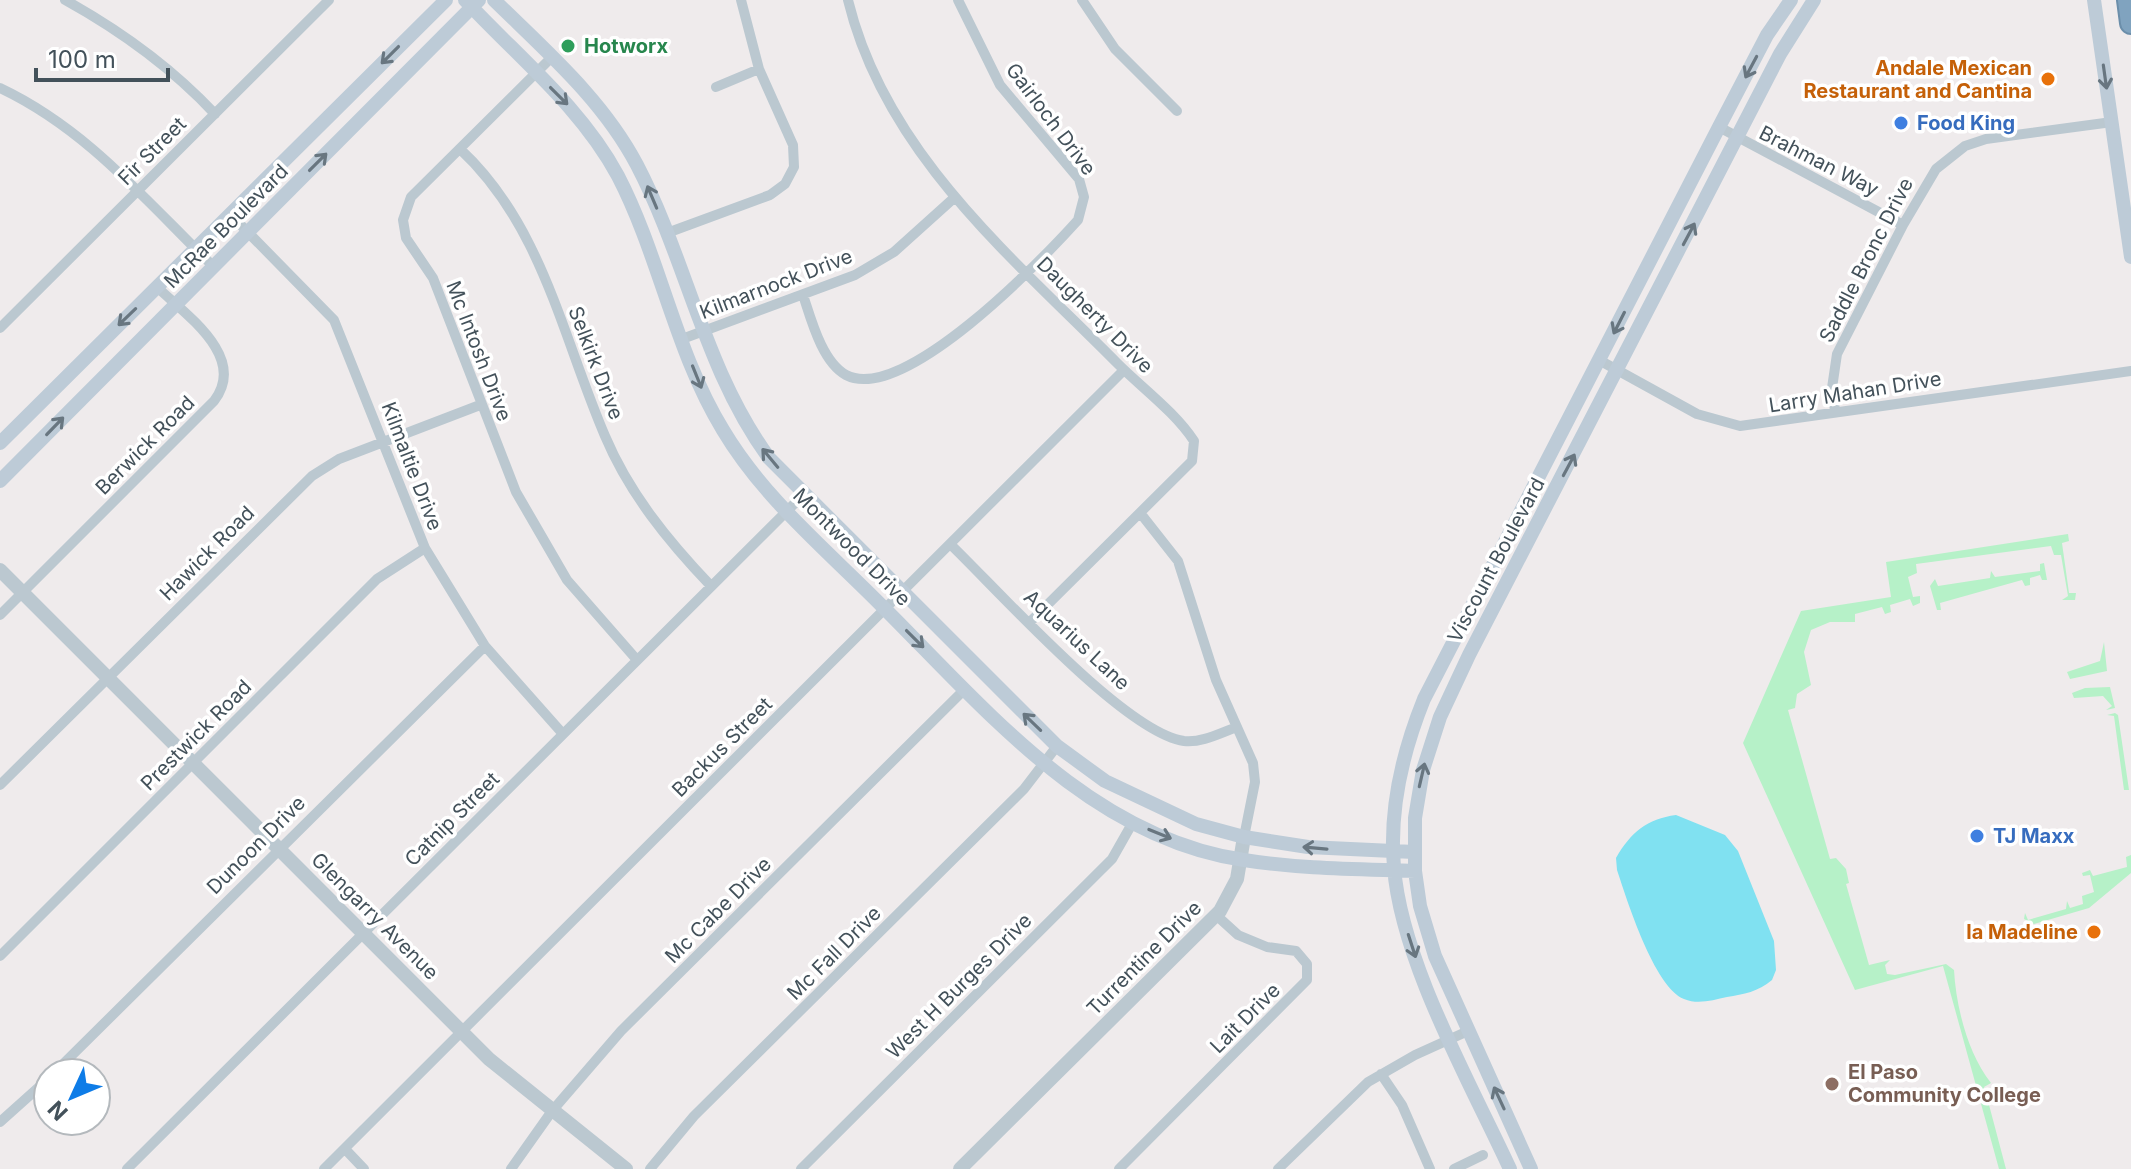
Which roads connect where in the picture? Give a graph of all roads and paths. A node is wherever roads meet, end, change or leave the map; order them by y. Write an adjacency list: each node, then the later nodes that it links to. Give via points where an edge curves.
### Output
1 (65, 0): 21 (street, via 157,59)
2 (329, 0): 21 (street, Fir Street)
3 (446, 0): 28 (main road, McRae Boulevard, one-way to 28)
4 (494, 0): 15 (main road, Montwood Drive)
5 (741, 0): 16 (street)
6 (848, 0): 27 (street, Daugherty Drive, via 888,100)
7 (958, 0): 35 (street, Gairloch Drive, via 1000,85 1083,188 1078,220)
8 (1082, 0): 20 (street, via 1115,49)
9 (1791, 0): 23 (main road, Viscount Boulevard, one-way to 23)
10 (1814, 0): 24 (main road, Viscount Boulevard)
11 (2094, 0): 22 (main road, one-way to 22)
12 (2128, 0): 14 (highway)
13 (472, 3): 17 (main road, Montwood Drive); 30 (main road, McRae Boulevard, one-way to 13)
14 (2131, 23)
15 (552, 57): 17 (street, Mc Intosh Drive); 31 (main road, Montwood Drive, one-way to 15, via 618,133)
16 (759, 69): 18 (street); 31 (street, via 793,145 790,176 770,195)
17 (536, 73): 25 (street, Mc Intosh Drive); 41 (main road, Montwood Drive, one-way to 41, via 570,108 616,172)
18 (716, 87)
19 (1, 90): 26 (street, via 67,127)
20 (1177, 111)
21 (215, 114): 26 (street, Fir Street)
22 (2112, 122): 29 (street, Saddle Bronc Drive, via 1965,146 1936,169); 33 (main road)
23 (1719, 127): 24 (street, Brahman Way); 42 (main road, Viscount Boulevard, one-way to 42)
24 (1738, 139): 29 (street, Brahman Way); 44 (main road, Viscount Boulevard, one-way to 24)
25 (460, 149): 46 (street, Mc Intosh Drive, via 411,197 403,229 433,278); 59 (street, Selkirk Drive, via 498,189 525,229 615,458 668,538)
26 (138, 191): 32 (street); 39 (street, Fir Street)
27 (954, 198): 35 (street, Daugherty Drive); 37 (street, Kilmarnock Drive, via 875,264)
28 (230, 214): 30 (street, Kilmaltie Drive); 32 (main road, McRae Boulevard)
29 (1903, 225): 47 (street, Saddle Bronc Drive, via 1837,354)
30 (249, 232): 34 (main road, McRae Boulevard); 48 (street, Kilmaltie Drive, via 334,320)
31 (667, 233): 40 (main road, Montwood Drive)
32 (195, 249): 34 (street); 36 (main road, McRae Boulevard)
33 (2131, 257)
34 (214, 267): 38 (main road, McRae Boulevard)
35 (1026, 272): 37 (street, Gairloch Drive, via 992,307 943,344 869,380 837,369); 43 (street, Daugherty Drive)
36 (157, 287): 38 (street, Berwick Road); 49 (main road, McRae Boulevard, one-way to 49)
37 (803, 295): 40 (street, Kilmarnock Drive)
38 (175, 305): 50 (main road, McRae Boulevard, one-way to 38); 60 (street, Berwick Road, via 221,356 224,378 218,396)
39 (0, 328)
40 (703, 331): 41 (street, Kilmarnock Drive); 51 (main road, Montwood Drive, one-way to 40, via 743,421)
41 (682, 339): 52 (main road, Montwood Drive, one-way to 52, via 723,430)
42 (1599, 360): 44 (street, Larry Mahan Drive); 53 (main road, Viscount Boulevard)
43 (1124, 370): 54 (street, Daugherty Drive, via 1189,434 1196,449 1192,461); 56 (street, Backus Street)
44 (1618, 371): 47 (street, Larry Mahan Drive, via 1726,424 1753,425); 55 (main road, Viscount Boulevard, one-way to 44)
45 (2131, 371): 47 (street, Larry Mahan Drive)
46 (480, 405): 48 (street, Hawick Road); 66 (street, Mc Intosh Drive, via 546,548 590,610)
47 (1835, 411)
48 (381, 441): 57 (street, Kilmaltie Drive); 68 (street, Hawick Road, via 312,476)
49 (0, 443)
50 (0, 481)
51 (803, 495): 52 (street, Catnip Street); 61 (main road, Montwood Drive)
52 (787, 511): 59 (street, Catnip Street); 62 (main road, Montwood Drive)
53 (1521, 513): 55 (main road); 67 (main road, Viscount Boulevard)
54 (1141, 514): 64 (street, Daugherty Drive); 71 (street, Turrentine Drive, via 1178,561 1216,680)
55 (1539, 522): 69 (main road, Viscount Boulevard)
56 (950, 544): 61 (street, Backus Street); 64 (street, Aquarius Lane)
57 (425, 548): 65 (street, Kilmaltie Drive); 74 (street, Prestwick Road, via 377,579)
58 (0, 570): 60 (street, Glengarry Avenue)
59 (711, 586): 66 (street, Catnip Street)
60 (23, 592): 63 (street, Berwick Road); 68 (street, Glengarry Avenue)
61 (901, 592): 62 (street, Backus Street); 73 (main road, Montwood Drive, one-way to 61)
62 (885, 608): 70 (main road, Montwood Drive, one-way to 70); 89 (street, Backus Street)
63 (0, 615)
64 (1030, 622): 71 (street, Aquarius Lane, via 1105,694 1172,738 1196,741)
65 (485, 646): 72 (street, Kilmaltie Drive); 79 (street, Dunoon Drive)
66 (637, 660): 72 (street, Catnip Street)
67 (1439, 671): 69 (main road); 80 (main road, Viscount Boulevard, via 1403,761)
68 (108, 678): 74 (street, Glengarry Avenue); 76 (street, Hawick Road)
69 (1457, 680): 81 (main road, Viscount Boulevard, one-way to 69, via 1423,770)
70 (965, 689): 75 (main road, Montwood Drive); 94 (street, Mc Cabe Drive, via 621,1031)
71 (1237, 727): 78 (street, Turrentine Drive, via 1254,771)
72 (563, 734): 86 (street, Catnip Street)
73 (1057, 746): 75 (street, Mc Fall Drive); 78 (main road, Montwood Drive, via 1125,792 1196,824)
74 (193, 762): 79 (street, Glengarry Avenue); 87 (street, Prestwick Road)
75 (1044, 763): 77 (main road, Montwood Drive); 103 (street, Mc Fall Drive, via 1024,789 694,1116)
76 (0, 785)
77 (1133, 822): 82 (main road, Montwood Drive, one-way to 82); 104 (street, West H Burges Drive, via 1112,859)
78 (1244, 837): 80 (main road, Montwood Drive, one-way to 78, via 1308,847); 82 (street, Turrentine Drive)
79 (279, 847): 86 (street, Glengarry Avenue); 91 (street, Dunoon Drive)
80 (1392, 850): 81 (main road, Montwood Drive); 83 (main road, Viscount Boulevard)
81 (1414, 852): 84 (main road, Viscount Boulevard)
82 (1242, 860): 83 (main road, Montwood Drive); 85 (street, Turrentine Drive, via 1231,894)
83 (1394, 870): 84 (main road, Montwood Drive); 90 (main road, Viscount Boulevard, one-way to 90, via 1415,957)
84 (1415, 871): 88 (main road, Viscount Boulevard, via 1426,931)
85 (1216, 915): 105 (street, Turrentine Drive); 106 (street, Lait Drive, via 1252,942 1296,951 1307,964 1307,980)
86 (363, 931): 89 (street, Glengarry Avenue); 98 (street, Catnip Street)
87 (0, 956)
88 (1468, 1031): 90 (street); 111 (main road, Viscount Boulevard, one-way to 88)
89 (462, 1032): 94 (street, Glengarry Avenue); 96 (street, Backus Street)
90 (1451, 1039): 92 (street); 110 (main road, Viscount Boulevard)
91 (70, 1057)
92 (1381, 1074): 107 (street); 108 (street, via 1402,1105)
93 (32, 1093): 95 (street)
94 (552, 1111): 101 (street, Mc Cabe Drive); 102 (street, Glengarry Avenue)
95 (0, 1122)
96 (345, 1149): 99 (street, Backus Street); 100 (street)
97 (1483, 1155): 109 (street)
98 (127, 1169)
99 (324, 1169)
100 (364, 1169)
101 (511, 1169)
102 (626, 1169)
103 (650, 1169)
104 (801, 1169)
105 (960, 1169)
106 (1119, 1169)
107 (1278, 1169)
108 (1430, 1169)
109 (1454, 1169)
110 (1510, 1169)
111 (1531, 1169)

